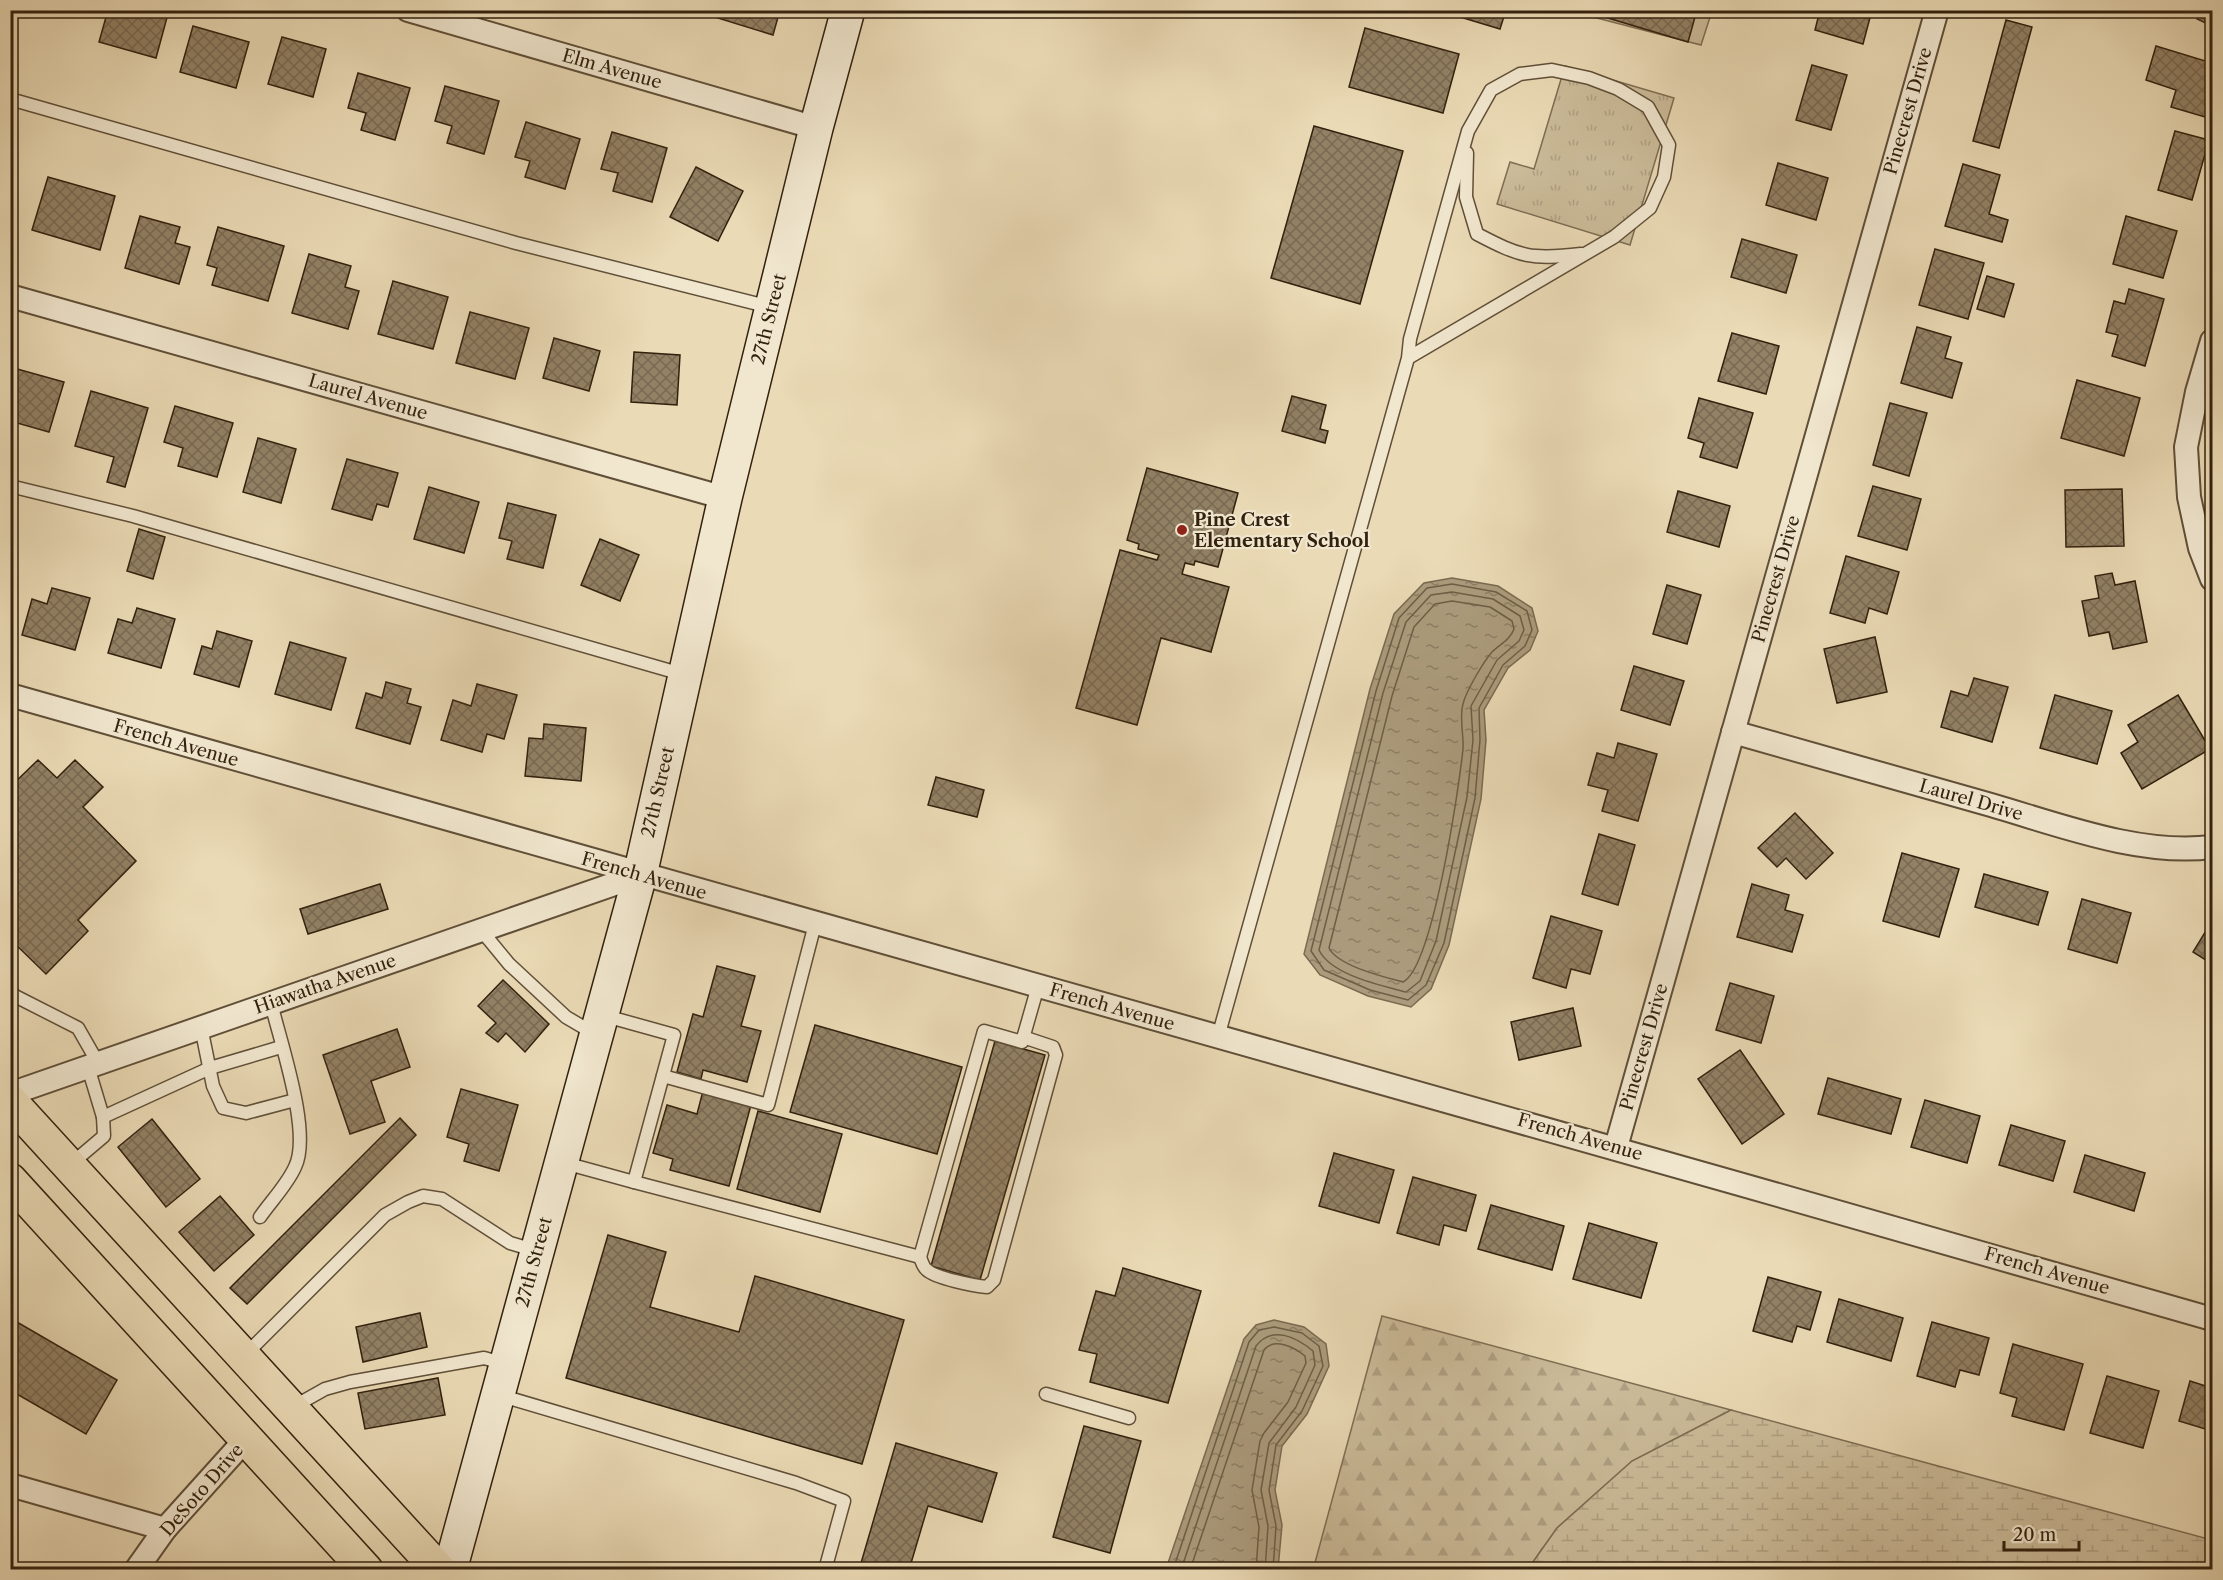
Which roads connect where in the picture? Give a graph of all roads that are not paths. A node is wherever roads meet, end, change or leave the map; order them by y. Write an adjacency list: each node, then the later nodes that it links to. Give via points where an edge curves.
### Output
1 (408, 10): 5 (street, Elm Avenue)
2 (848, 10): 5 (main road, 27th Street)
3 (1937, 10): 17 (street, Pinecrest Drive)
4 (10, 99): 9 (lane, via 516,243)
5 (816, 128): 9 (main road, 27th Street)
6 (1467, 130): 7 (lane, via 1466,197 1477,234 1511,252 1532,257); 7 (lane, via 1491,90 1520,74 1552,70 1589,78 1648,107 1669,145 1664,177 1650,208); 11 (lane)
7 (1588, 253): 11 (lane)
8 (10, 296): 13 (street, Laurel Avenue)
9 (771, 308): 13 (main road, 27th Street)
10 (2212, 341): 14 (street, via 2186,447 2189,497 2200,548)
11 (1408, 358): 27 (lane)
12 (10, 486): 15 (lane, via 133,516)
13 (725, 498): 15 (main road, 27th Street)
14 (2212, 579)
15 (685, 675): 19 (main road, 27th Street)
16 (10, 695): 19 (street, French Avenue)
17 (1733, 732): 18 (street, Laurel Drive, via 2139,845 2192,850); 37 (street, Pinecrest Drive)
18 (2212, 847)
19 (640, 875): 20 (street, French Avenue); 21 (street, Hiawatha Avenue); 25 (main road, 27th Street)
20 (815, 924): 22 (street, French Avenue); 32 (lane, via 768,1105)
21 (481, 930): 24 (street, Hiawatha Avenue); 25 (lane, via 509,964 566,1017)
22 (1038, 986): 27 (street, French Avenue); 28 (lane)
23 (10, 990): 30 (lane, via 78,1028)
24 (271, 1003): 26 (street, Hiawatha Avenue); 29 (lane)
25 (598, 1025): 32 (lane, via 674,1035); 38 (main road, 27th Street)
26 (201, 1027): 30 (street, Hiawatha Avenue); 31 (lane)
27 (1218, 1036): 37 (street, French Avenue)
28 (1023, 1037): 44 (lane, via 1022,1042 984,1030); 44 (lane, via 1053,1047 1056,1055 994,1280 987,1287 978,1287 928,1272)
29 (281, 1047): 31 (lane); 34 (lane)
30 (93, 1065): 33 (street, Hiawatha Avenue); 36 (lane)
31 (210, 1068): 34 (lane, via 223,1108 246,1113); 36 (lane)
32 (663, 1076): 41 (lane)
33 (10, 1094)
34 (295, 1100): 42 (lane, via 301,1144 296,1167)
35 (10, 1101): 39 (main road)
36 (103, 1117): 39 (lane, via 104,1136)
37 (1616, 1148): 45 (street, French Avenue)
38 (561, 1162): 41 (lane); 43 (main road, 27th Street)
39 (70, 1165): 46 (main road)
40 (10, 1180): 52 (main road)
41 (634, 1182): 44 (lane)
42 (260, 1217)
43 (537, 1251): 46 (lane, via 510,1243 442,1199 423,1196 385,1215); 47 (main road, 27th Street)
44 (920, 1257)
45 (2212, 1318)
46 (244, 1356): 50 (main road)
47 (506, 1364): 49 (main road, 27th Street); 50 (lane, via 484,1358 350,1382 326,1389)
48 (1046, 1394): 51 (lane)
49 (498, 1395): 58 (main road, 27th Street); 59 (lane, via 796,1483 844,1501)
50 (292, 1408): 57 (main road)
51 (1130, 1418)
52 (246, 1439): 54 (street, DeSoto Drive); 56 (main road)
53 (10, 1485): 54 (street)
54 (165, 1529): 55 (street, DeSoto Drive)
55 (136, 1569)
56 (366, 1569)
57 (439, 1569)
58 (450, 1569)
59 (825, 1569)

